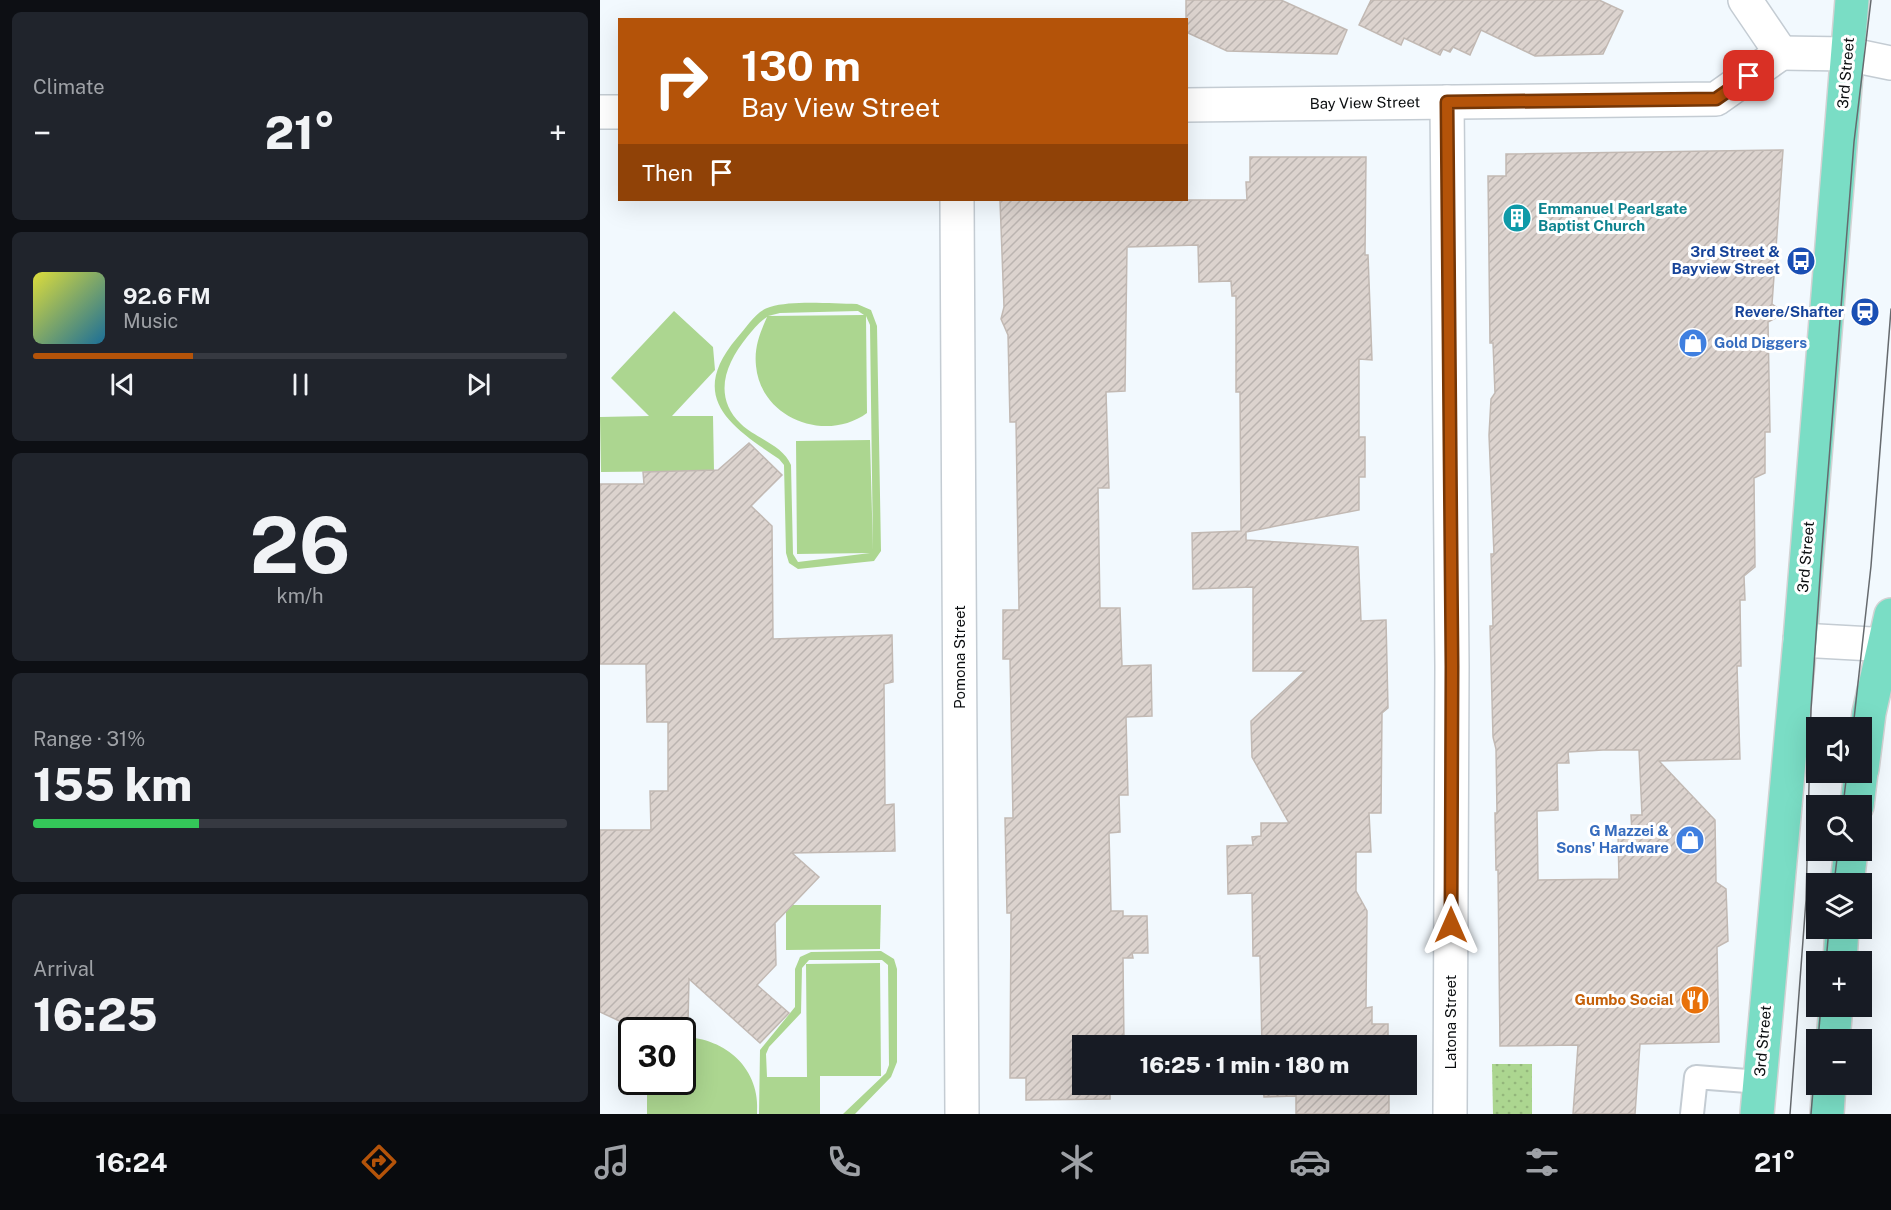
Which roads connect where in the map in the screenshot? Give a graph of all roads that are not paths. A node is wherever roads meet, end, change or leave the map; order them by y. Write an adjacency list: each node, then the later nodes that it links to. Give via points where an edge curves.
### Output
1 (1745, 0): 3 (street)
2 (1852, 0): 4 (main road, 3rd Street)
3 (1781, 52): 4 (street); 6 (street, Bay View Street, via 1716,99)
4 (1847, 54): 5 (street); 12 (main road, 3rd Street)
5 (1891, 63)
6 (1447, 102): 7 (street, Bay View Street); 17 (street, Latona Street, via 1452,666)
7 (1188, 105)
8 (600, 112): 9 (street)
9 (618, 112)
10 (957, 201): 16 (street, Pomona Street)
11 (1889, 635): 12 (street); 13 (main road)
12 (1800, 640): 14 (main road, 3rd Street)
13 (1868, 717)
14 (1760, 1082): 18 (lane, via 1696,1077); 19 (main road, 3rd Street)
15 (1828, 1095): 20 (main road)
16 (962, 1114)
17 (1450, 1114)
18 (1692, 1114)
19 (1757, 1114)
20 (1827, 1114)

